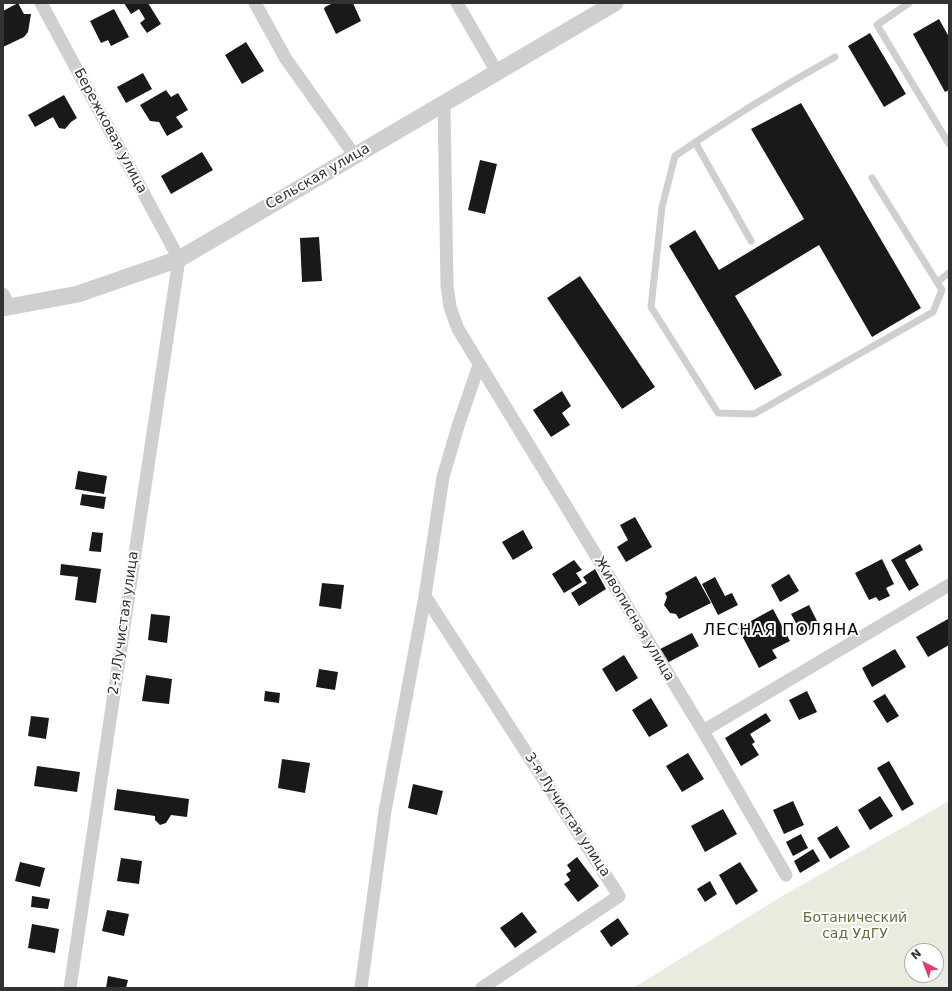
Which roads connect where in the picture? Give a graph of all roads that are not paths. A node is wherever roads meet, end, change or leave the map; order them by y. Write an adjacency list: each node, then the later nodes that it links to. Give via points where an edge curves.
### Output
1 (41, 3): 14 (street, Бережковая улица)
2 (255, 3): 11 (street, via 286,59)
3 (457, 3): 7 (street)
4 (615, 3): 7 (street, Сельская улица)
5 (909, 3): 10 (lane, via 877,25)
6 (836, 57): 9 (lane)
7 (497, 72): 8 (street, Сельская улица)
8 (444, 104): 11 (street, Сельская улица); 18 (street, Живописная улица, via 447,286 450,307 458,329)
9 (695, 142): 13 (lane); 16 (lane, via 675,156 662,207 651,307 718,413 754,414 933,312 942,290)
10 (949, 144)
11 (355, 156): 14 (street, Сельская улица)
12 (872, 178): 16 (lane)
13 (751, 241)
14 (179, 259): 17 (street, Сельская улица, via 78,294); 23 (street, 2-я Лучистая улица)
15 (949, 273): 16 (lane)
16 (937, 282)
17 (5, 303)
18 (479, 365): 20 (street, via 443,477); 21 (street, Живописная улица)
19 (949, 585): 21 (street)
20 (426, 596): 24 (street, via 385,811); 25 (street, 3-я Лучистая улица, via 619,896)
21 (703, 731): 22 (street, Живописная улица)
22 (786, 875)
23 (70, 988)
24 (361, 988)
25 (482, 988)

